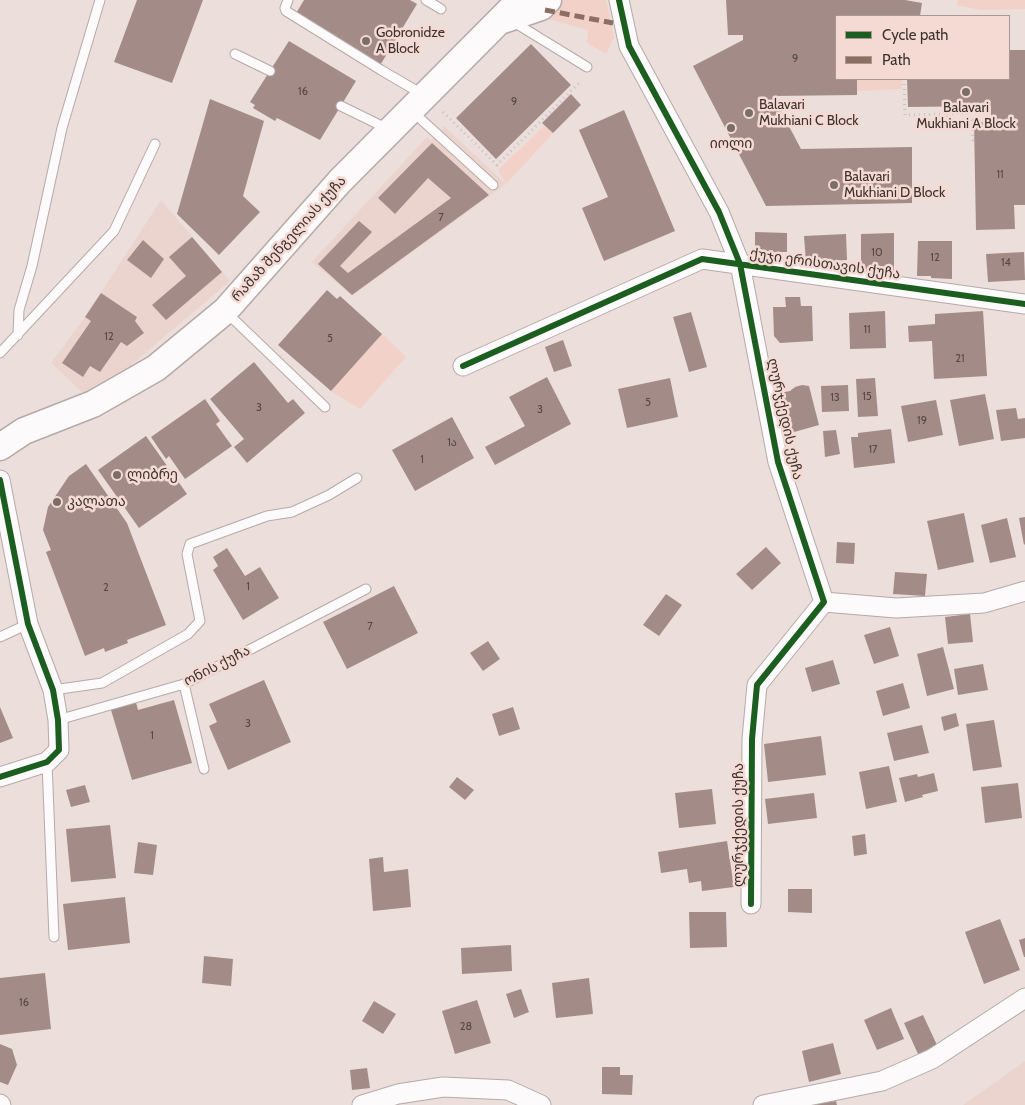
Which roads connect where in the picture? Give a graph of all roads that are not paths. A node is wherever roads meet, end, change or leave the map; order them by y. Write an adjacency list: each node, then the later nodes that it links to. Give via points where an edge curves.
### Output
1 (100, 0): 19 (lane, via 62,128 20,310)
2 (288, 0): 12 (lane, via 284,8 286,11 381,70)
3 (426, 0): 6 (lane)
4 (548, 0): 7 (main road, via 541,7)
5 (619, 0): 16 (street, ლურჯქედის ქუჩა, via 629,46 719,212)
6 (441, 9)
7 (508, 13): 9 (lane); 12 (main road, რამაზ შენგელიას ქუჩა)
8 (235, 54): 10 (lane)
9 (587, 66)
10 (270, 71)
11 (341, 106): 13 (lane)
12 (426, 106): 13 (main road, რამაზ შენგელიას ქუჩა); 15 (lane)
13 (391, 130): 18 (main road, რამაზ შენგელიას ქუჩა, via 340,181)
14 (155, 144): 19 (lane, via 114,231)
15 (493, 185)
16 (740, 264): 17 (street, ქუჯი ერისთავის ქუჩა); 21 (street, ქუჯი ერისთავის ქუჩა, via 702,260); 29 (street, ლურჯქედის ქუჩა, via 778,462)
17 (1025, 304)
18 (225, 311): 22 (lane); 23 (main road, რამაზ შენგელიას ქუჩა, via 156,368 93,404)
19 (18, 335): 20 (lane)
20 (0, 353)
21 (463, 366)
22 (325, 407)
23 (12, 432): 24 (main road, რამაზ შენგელიას ქუჩა)
24 (0, 447)
25 (357, 478): 33 (lane, via 292,512 267,516 190,544 187,554 200,621 188,634 102,683)
26 (0, 480): 30 (street)
27 (366, 589): 32 (lane, ონის ქუჩა)
28 (1025, 591): 29 (street, via 984,603 896,608)
29 (824, 602): 38 (street, ლურჯქედის ქუჩა, via 757,685 752,739)
30 (28, 624): 31 (lane); 33 (street)
31 (0, 637)
32 (184, 684): 34 (lane, ონის ქუჩა); 36 (lane)
33 (53, 690): 34 (street)
34 (58, 720): 35 (street, via 59,750)
35 (47, 762): 37 (street); 39 (lane)
36 (204, 769)
37 (0, 777)
38 (751, 904)
39 (54, 937)
40 (1025, 998): 43 (street, via 932,1059 882,1081)
41 (362, 1105): 42 (street, via 398,1094 443,1087 508,1090)
42 (541, 1105)
43 (763, 1105)

